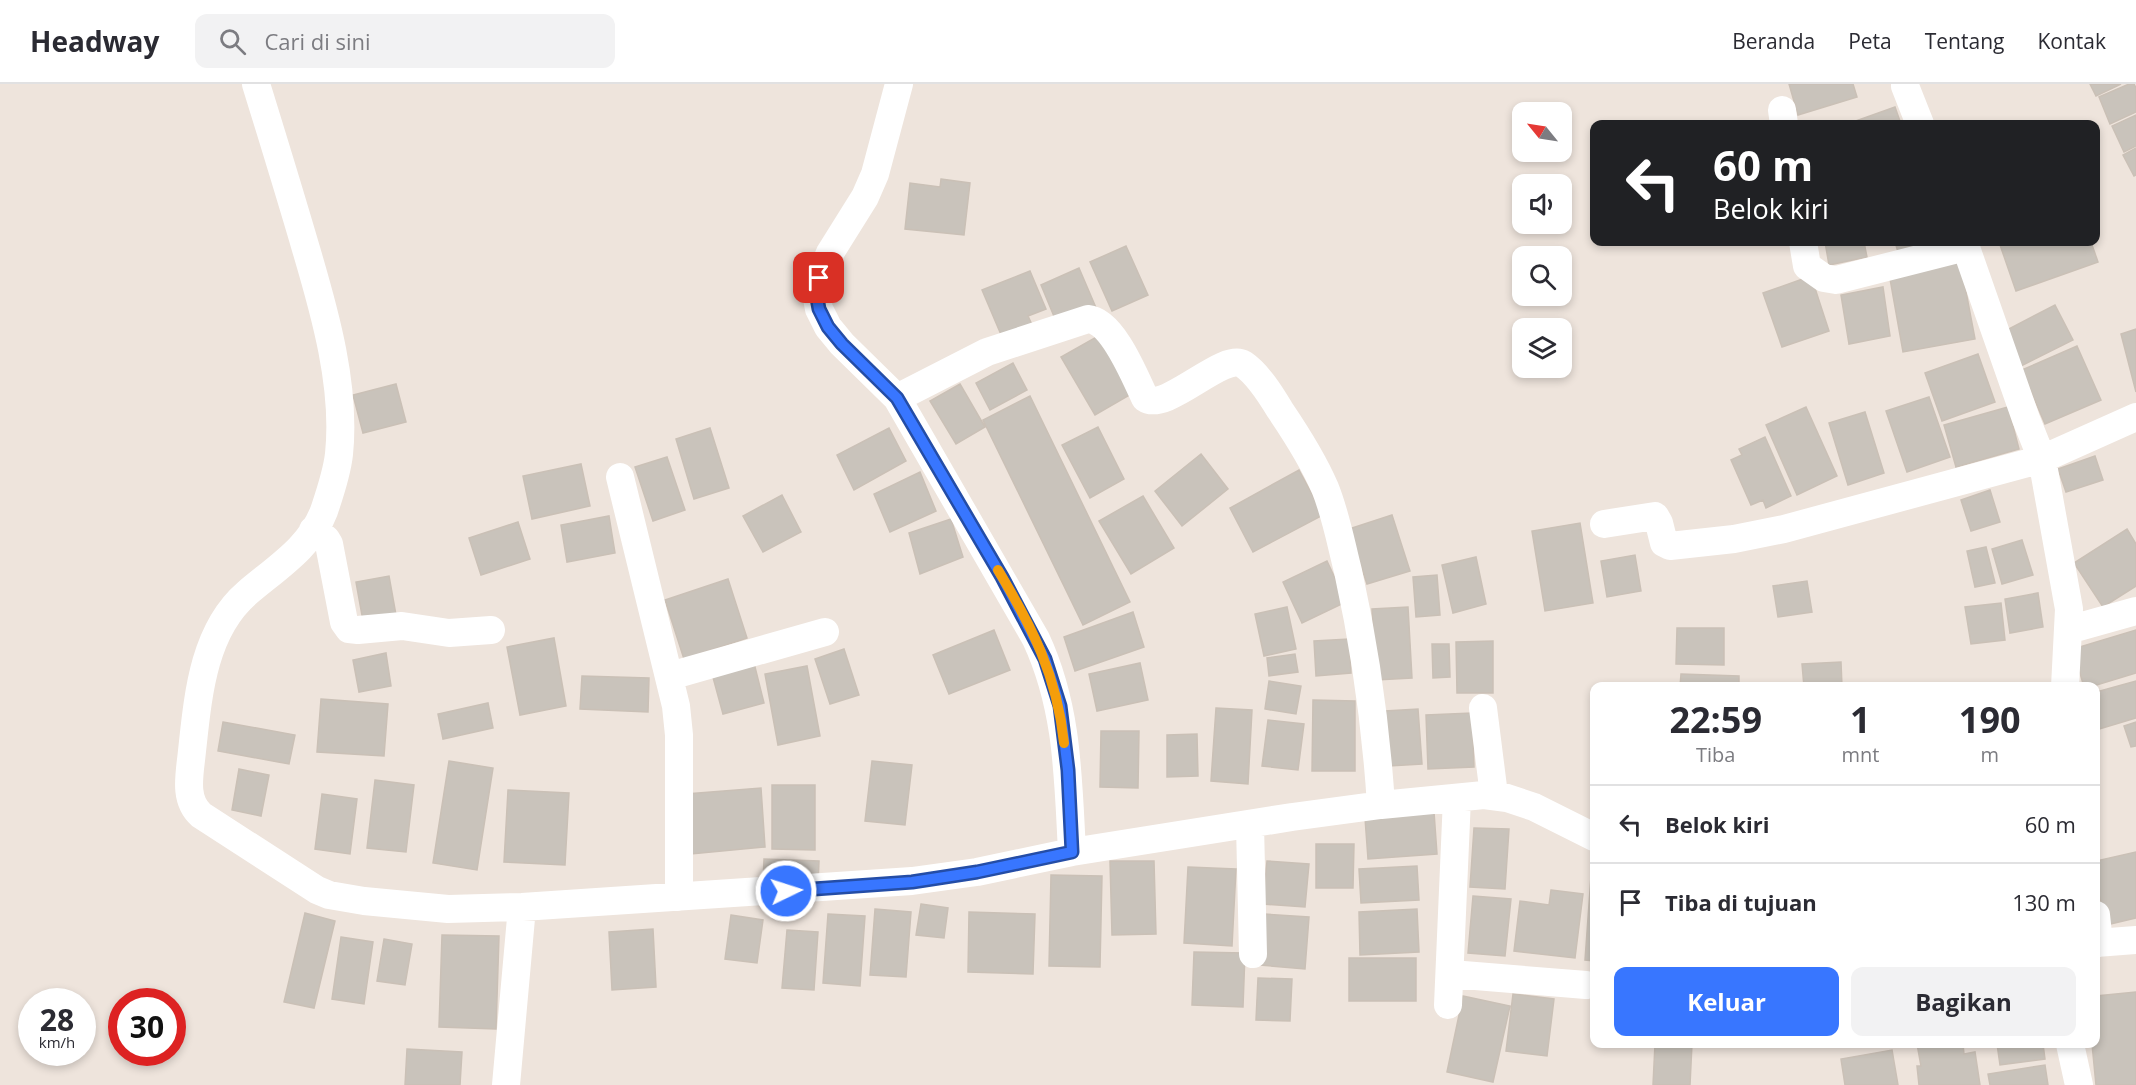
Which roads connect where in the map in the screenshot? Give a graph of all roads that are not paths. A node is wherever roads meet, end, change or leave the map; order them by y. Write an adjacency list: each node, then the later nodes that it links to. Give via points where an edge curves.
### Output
1 (256, 84): 13 (street, via 314,275 334,363 339,455 332,487)
2 (898, 84): 8 (street, via 875,174 824,264 817,298 828,327)
3 (1905, 86): 4 (street)
4 (1918, 120)
5 (1804, 246): 6 (street, via 1807,266 1824,278 1836,280)
6 (1958, 246)
7 (1966, 246): 10 (street)
8 (897, 398): 23 (street, via 987,352 1088,319 1101,324 1111,335 1150,401 1170,395 1225,365 1243,364 1302,441 1326,490 1339,530 1361,634); 26 (street, via 1002,577 1045,659 1060,706)
9 (2136, 417): 10 (street)
10 (2043, 459): 12 (street, via 1734,539 1670,546 1664,543 1655,516); 16 (street, via 2069,609)
11 (620, 477): 18 (street)
12 (1604, 524)
13 (313, 530): 15 (street, via 328,544 344,622 349,629 402,626 449,633); 28 (street, via 290,558 231,610 215,636 195,726 190,803 218,827 329,895 424,908)
14 (2136, 611): 16 (street)
15 (492, 630)
16 (2068, 630): 19 (street)
17 (825, 632): 18 (street)
18 (670, 676): 27 (street, via 679,735)
19 (2065, 682)
20 (1483, 708): 21 (street)
21 (1494, 795): 22 (street); 25 (street, via 1534,807)
22 (1457, 798): 23 (street); 32 (street)
23 (1382, 805): 24 (street)
24 (1250, 825): 26 (street); 31 (street)
25 (1590, 835)
26 (1072, 852): 27 (street, via 912,882)
27 (679, 897): 28 (street)
28 (522, 907): 36 (street)
29 (2100, 934): 30 (street)
30 (2136, 940)
31 (1253, 954)
32 (1451, 974): 33 (street); 34 (street)
33 (1586, 985)
34 (1448, 1005)
35 (2071, 1048): 37 (street)
36 (506, 1085)
37 (2079, 1085)

